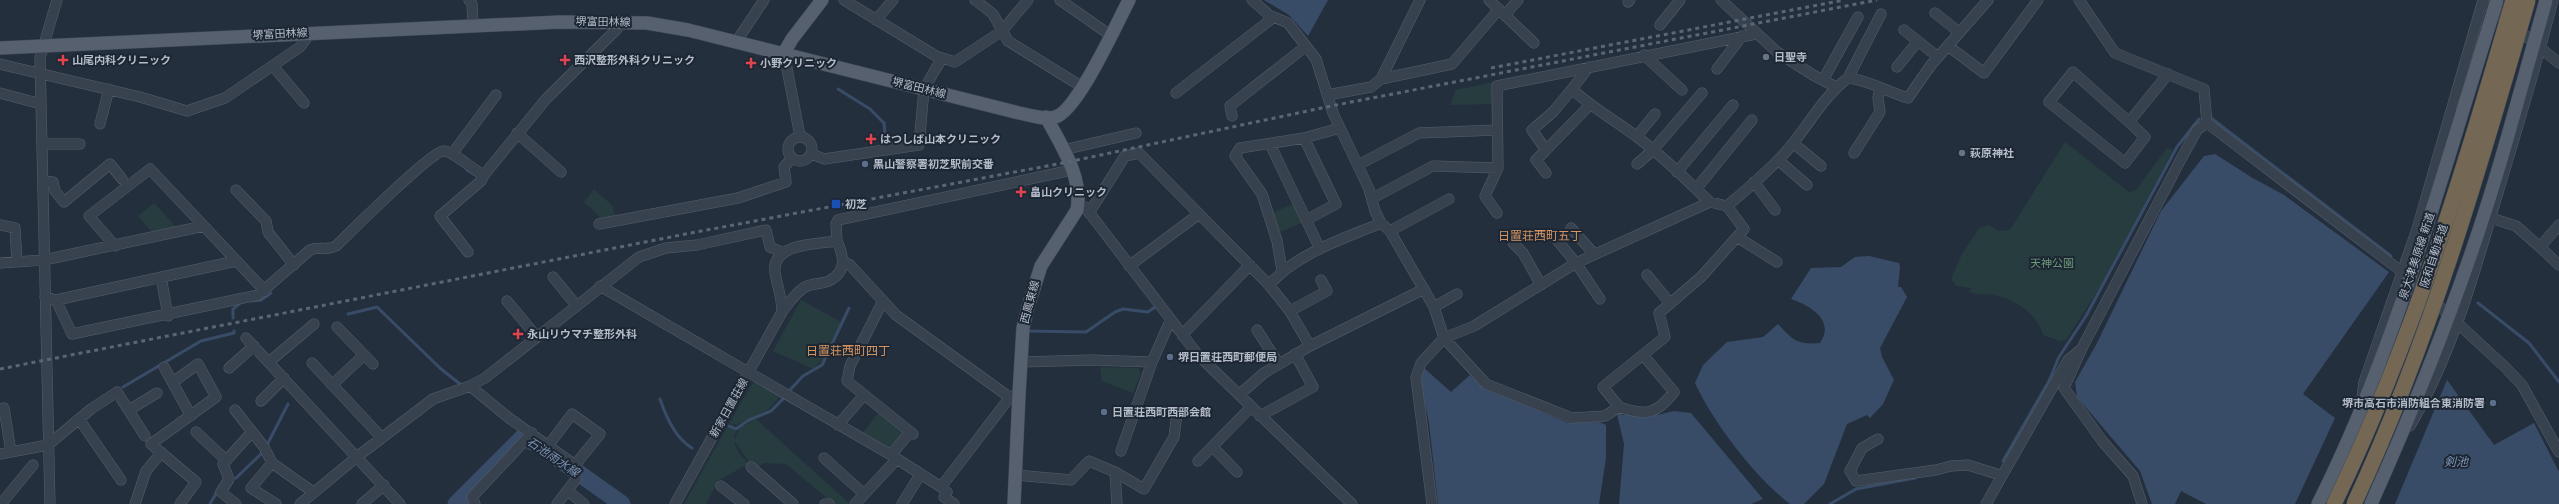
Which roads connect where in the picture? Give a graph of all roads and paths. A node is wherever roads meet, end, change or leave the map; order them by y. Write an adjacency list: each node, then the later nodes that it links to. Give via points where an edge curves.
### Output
1 (57, 0): 46 (street)
2 (469, 0): 34 (street, via 472,4)
3 (764, 0): 43 (street)
4 (822, 0): 50 (main road)
5 (844, 0): 31 (street)
6 (893, 0): 31 (street)
7 (1028, 0): 36 (street)
8 (1060, 0): 40 (street)
9 (1129, 0): 40 (main road, 堺富田林線)
10 (1252, 0): 29 (street)
11 (1420, 0): 63 (street)
12 (1489, 0): 26 (street)
13 (1518, 0): 26 (street)
14 (1680, 0): 33 (street)
15 (1721, 0): 39 (street)
16 (1988, 0): 37 (street)
17 (2038, 0): 47 (street, via 1984,73)
18 (2079, 0): 61 (street, via 2115,53)
19 (2483, 0): 49 (street); 163 (street)
20 (2496, 0): 163 (main road, 泉大津美原線 新道, bridge, via 2463,110)
21 (2513, 0): 289 (highway, 阪和自動車道, bridge, via 2477,124 2410,328)
22 (2528, 0): 290 (highway, 阪和自動車道, bridge, via 2492,127 2425,330 2392,420)
23 (2546, 0): 184 (main road, bridge)
24 (2553, 0): 49 (street)
25 (980, 1): 36 (street, via 993,14)
26 (1502, 12): 44 (street); 63 (street, via 1452,64)
27 (1935, 13): 37 (street)
28 (1881, 14): 62 (street)
29 (1274, 17): 45 (street, via 1288,23); 73 (street)
30 (1858, 17): 64 (street)
31 (876, 20): 53 (street)
32 (618, 21): 34 (main road, 堺富田林線); 43 (main road, 堺富田林線, via 664,26); 90 (street, via 617,29 546,99)
33 (1660, 24)
34 (473, 26): 38 (main road, 堺富田林線)
35 (1904, 30): 42 (street)
36 (1002, 32): 53 (street, via 955,62); 66 (street, via 1008,41 1018,48)
37 (1959, 32): 47 (street)
38 (306, 33): 46 (main road, 堺富田林線); 56 (street, via 306,39 300,47)
39 (1756, 34): 41 (street); 64 (street, via 1790,62)
40 (1110, 35): 66 (main road, 堺富田林線)
41 (1742, 36): 51 (street); 59 (street)
42 (1918, 41): 52 (street); 58 (street)
43 (736, 42): 50 (main road, 堺富田林線)
44 (1534, 43)
45 (1305, 44): 76 (street, via 1318,64); 82 (street, via 1230,106)
46 (43, 46): 48 (main road, 堺富田林線); 60 (street)
47 (1948, 46): 52 (street)
48 (0, 48)
49 (2541, 50): 54 (street); 131 (street)
50 (784, 53): 68 (main road, 堺富田林線); 92 (street)
51 (1644, 55): 57 (street); 71 (street)
52 (1938, 57): 67 (street, via 1908,98)
53 (942, 58): 68 (street)
54 (2559, 63)
55 (0, 64): 60 (street)
56 (273, 66): 70 (street, via 225,98 187,111); 77 (street)
57 (1589, 67): 69 (street); 89 (street, via 1497,86)
58 (1897, 67)
59 (1717, 69)
60 (41, 74): 70 (street); 78 (street)
61 (2168, 74): 85 (street); 86 (street, via 2204,89)
62 (1848, 78): 65 (street); 67 (street, via 1863,79)
63 (1381, 79): 76 (street, via 1371,87)
64 (1823, 80): 65 (street)
65 (1836, 87): 95 (street)
66 (1084, 88): 83 (main road, 堺富田林線, via 1064,112 1055,117)
67 (1880, 88): 102 (street, via 1880,112 1871,136)
68 (924, 89): 83 (main road, 堺富田林線, via 1018,113); 104 (street, via 919,145 824,159)
69 (1572, 89): 79 (street); 100 (street, via 1553,112 1532,130)
70 (109, 90): 87 (street)
71 (1682, 90)
72 (0, 93): 78 (street)
73 (1176, 93)
74 (1702, 93): 101 (street)
75 (496, 95): 103 (street)
76 (1327, 96): 88 (street)
77 (304, 103)
78 (41, 104): 96 (street)
79 (1590, 105): 93 (street); 100 (street)
80 (1733, 105): 113 (street)
81 (1655, 114): 93 (street)
82 (1232, 116)
83 (1046, 117): 99 (main road)
84 (1752, 120): 120 (street)
85 (2129, 122): 85 (street, via 2145,137 2126,163 2049,102 2074,72)
86 (2207, 123): 163 (street); 195 (street, via 2197,130)
87 (100, 124)
88 (1340, 128): 94 (street); 108 (street)
89 (1497, 130): 108 (street, via 1419,133); 110 (street)
90 (517, 133): 112 (street); 115 (street)
91 (1136, 133): 99 (street)
92 (800, 136): 104 (street, via 811,142); 105 (street, via 789,143 788,151)
93 (1636, 136): 101 (street)
94 (1304, 138): 98 (street); 132 (street, via 1336,204)
95 (1793, 143): 106 (street); 109 (street)
96 (42, 144): 97 (street); 117 (street)
97 (80, 144)
98 (1270, 144): 132 (street); 161 (street, via 1240,148 1235,156 1262,194 1277,241)
99 (1063, 150): 111 (main road)
100 (1546, 150): 114 (street, via 1536,160)
101 (1653, 150): 107 (street); 113 (street)
102 (1854, 153)
103 (452, 154): 115 (street); 157 (street, via 443,151 438,153 392,192 336,246 331,249 315,248)
104 (812, 154): 105 (street, via 803,162)
105 (792, 158): 134 (street, via 784,166 786,182 738,198)
106 (1778, 160): 118 (street); 119 (street)
107 (1637, 164)
108 (1358, 165): 122 (street)
109 (1820, 166)
110 (1498, 168): 122 (street, via 1433,166); 129 (street, via 1485,196)
111 (1072, 170): 123 (main road); 142 (street, via 838,220)
112 (561, 172)
113 (1677, 172): 120 (street)
114 (1546, 173)
115 (484, 175): 147 (street, via 481,181 440,216)
116 (122, 179): 117 (street, via 110,164 64,202 55,191 53,182)
117 (43, 181): 150 (street)
118 (1754, 182): 126 (street); 127 (street)
119 (1807, 185)
120 (1696, 189): 125 (street)
121 (236, 190): 157 (street, via 266,221 268,232)
122 (1372, 198): 133 (street)
123 (1079, 199): 128 (street); 200 (main road, 西鳳東線, via 1077,210 1041,266 1033,287 1023,328)
124 (1449, 199): 139 (street)
125 (1710, 202): 126 (street); 149 (street)
126 (1727, 206): 140 (street, via 1744,229)
127 (1775, 210)
128 (1089, 213): 130 (street, via 1125,156 1139,153); 160 (street)
129 (1497, 213)
130 (1199, 214): 158 (street); 160 (street)
131 (2491, 218): 145 (street, via 2516,226); 184 (street)
132 (1306, 220): 146 (street)
133 (1381, 223): 139 (street); 146 (street)
134 (599, 224)
135 (0, 225): 152 (street, via 15,228)
136 (2559, 225): 145 (street)
137 (204, 226): 144 (street); 144 (street, via 150,169 89,216); 151 (street)
138 (1571, 228): 149 (street)
139 (1390, 231): 170 (street)
140 (1737, 237): 154 (street); 178 (street, via 1701,277)
141 (1557, 240): 156 (street)
142 (837, 241): 148 (street, via 791,248); 153 (street)
143 (1513, 243): 168 (street, via 1523,253)
144 (115, 246): 150 (street)
145 (2540, 247): 159 (street)
146 (1320, 249): 161 (street)
147 (468, 252)
148 (784, 252): 169 (street, via 770,247 766,230 698,245 666,248 639,257); 182 (street, via 776,262 775,270 782,299)
149 (1594, 254): 156 (street)
150 (44, 260): 152 (street); 173 (street)
151 (236, 261): 164 (street); 171 (street)
152 (17, 262): 155 (street)
153 (844, 262): 177 (street, via 850,265); 182 (street, 新家日置荘線, via 837,275 830,280 806,287 794,296)
154 (1777, 262)
155 (0, 263)
156 (1576, 263): 168 (street); 174 (street)
157 (294, 265): 171 (street)
158 (1250, 265): 167 (street); 189 (street)
159 (2559, 265)
160 (1129, 266): 185 (street)
161 (1282, 270): 167 (street)
162 (1647, 275): 178 (street)
163 (2405, 276): 184 (street); 288 (main road, 泉大津美原線 新道, via 2359,414)
164 (161, 277): 175 (street); 183 (street)
165 (553, 277): 179 (street)
166 (1321, 280): 181 (street, via 1327,291)
167 (1269, 285): 181 (street)
168 (1541, 285): 192 (street, via 1474,326)
169 (600, 286): 179 (street); 207 (street)
170 (1424, 289): 180 (street); 194 (street)
171 (265, 291): 183 (street, via 258,295 234,298 225,303)
172 (1457, 294): 180 (street)
173 (45, 296): 175 (street); 233 (street)
174 (1600, 299)
175 (56, 300): 183 (street, via 72,334)
176 (507, 301): 190 (street)
177 (883, 301): 213 (street, via 850,366 847,381); 214 (street, via 906,323)
178 (1670, 303): 198 (street, via 1659,313 1665,337)
179 (576, 305): 190 (street)
180 (1434, 307): 192 (street)
181 (1290, 311): 194 (street)
182 (782, 312): 207 (street, 新家日置荘線)
183 (168, 316)
184 (2453, 319): 238 (street, via 2522,385); 291 (main road)
185 (1170, 320): 189 (street); 201 (street)
186 (314, 324): 199 (street)
187 (338, 327): 197 (street)
188 (1257, 330): 204 (street)
189 (1182, 334): 215 (street, via 1198,355)
190 (536, 337): 211 (street, via 502,366)
191 (246, 338): 193 (street)
192 (1444, 338): 218 (street, via 1486,384 1536,404 1572,418 1605,416); 285 (street, via 1421,363 1416,377)
193 (254, 346): 199 (street); 206 (street)
194 (1310, 346): 196 (street)
195 (2082, 348): 254 (street, via 2068,360); 287 (street, via 2064,388 2103,442 2133,476)
196 (1295, 354): 204 (street); 224 (street, via 1313,387)
197 (364, 355): 203 (street); 210 (street)
198 (1643, 355): 218 (street, via 1603,387); 218 (street, via 1674,392 1662,407 1650,413)
199 (269, 362): 208 (street)
200 (1021, 362): 201 (street); 214 (main road, 西鳳東線)
201 (1152, 362): 236 (street)
202 (312, 363): 210 (street)
203 (373, 364)
204 (1279, 364): 215 (street)
205 (164, 367): 209 (street)
206 (229, 368)
207 (748, 372): 226 (street); 274 (street, 新家日置荘線)
208 (284, 378): 216 (street); 241 (street)
209 (173, 382): 223 (street); 223 (street, via 198,364 216,397)
210 (332, 385): 231 (street)
211 (470, 386): 229 (street); 231 (street, via 433,399)
212 (157, 393): 220 (street)
213 (864, 395): 226 (street); 242 (street, via 911,433)
214 (1015, 395): 253 (main road, 西鳳東線); 258 (street)
215 (1239, 395): 217 (street)
216 (261, 401)
217 (1251, 407): 224 (street); 235 (street)
218 (1619, 407)
219 (0, 409): 237 (street, via 4,408)
220 (129, 410): 225 (street, via 117,392); 230 (street)
221 (235, 410): 228 (street)
222 (1177, 413): 250 (street, via 1174,437 1144,488)
223 (191, 416): 239 (street, via 151,444)
224 (1260, 416): 284 (street)
225 (79, 419): 233 (street); 255 (street)
226 (838, 425): 242 (street)
227 (196, 432): 244 (street)
228 (252, 432): 244 (street); 246 (street, via 265,448)
229 (532, 433): 234 (street); 271 (street, via 472,496)
230 (145, 436)
231 (382, 438): 241 (street)
232 (1878, 439): 254 (street, via 1862,448 1850,471 1856,481 1968,465)
233 (48, 445): 237 (street); 263 (street)
234 (548, 446): 249 (street); 249 (street, via 572,414 600,434)
235 (1213, 447): 245 (street); 251 (street)
236 (1121, 451)
237 (11, 452): 240 (street)
238 (2559, 452)
239 (161, 453): 264 (street, via 146,471); 265 (street, via 196,482)
240 (0, 454)
241 (358, 456): 256 (street); 260 (street)
242 (894, 457): 252 (street); 261 (street)
243 (824, 458): 261 (street)
244 (226, 460): 266 (street, via 223,464 228,479 221,492)
245 (1198, 461)
246 (272, 463): 260 (street); 267 (street, via 251,488)
247 (33, 465): 262 (street)
248 (751, 467): 276 (street)
249 (576, 472): 259 (street)
250 (1115, 472): 253 (street, via 1089,461 1071,480); 283 (street)
251 (1237, 472)
252 (920, 475): 258 (street); 280 (street)
253 (1015, 475): 282 (main road, 西鳳東線)
254 (2000, 475): 286 (street)
255 (121, 480)
256 (384, 485): 269 (street); 270 (street)
257 (721, 486): 275 (street)
258 (940, 487): 281 (street, via 947,492 944,497)
259 (568, 491): 272 (street); 273 (street)
260 (313, 492): 268 (street)
261 (864, 494): 279 (street)
262 (1, 504)
263 (50, 504)
264 (135, 504)
265 (180, 504)
266 (235, 504)
267 (276, 504)
268 (300, 504)
269 (362, 504)
270 (400, 504)
271 (475, 504)
272 (557, 504)
273 (584, 504)
274 (675, 504)
275 (744, 504)
276 (793, 504)
277 (825, 504): 278 (street)
278 (829, 504)
279 (855, 504)
280 (902, 504)
281 (954, 504)
282 (1014, 504)
283 (1117, 504)
284 (1352, 504)
285 (1432, 504)
286 (1986, 504)
287 (2142, 504)
288 (2318, 504)
289 (2334, 504)
290 (2354, 504)
291 (2371, 504)

